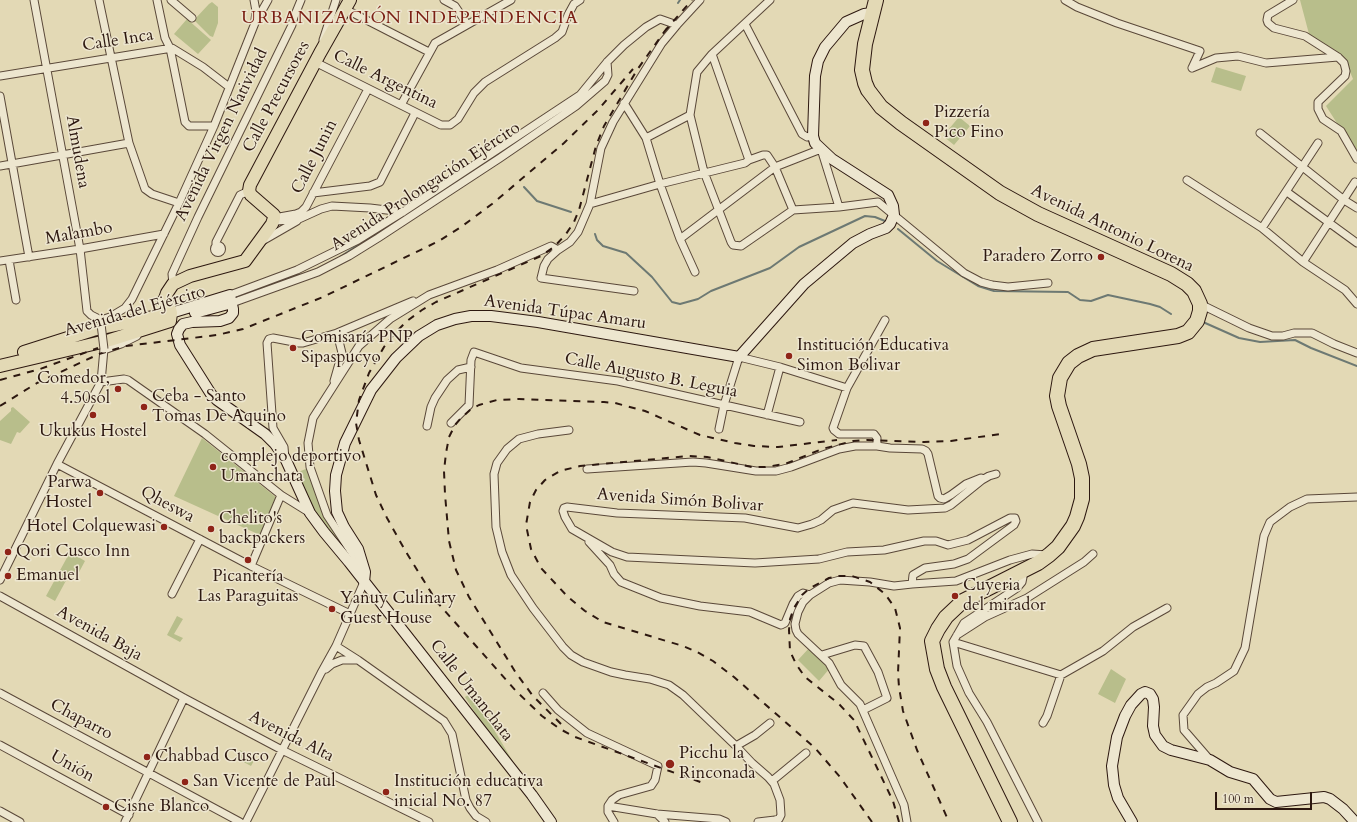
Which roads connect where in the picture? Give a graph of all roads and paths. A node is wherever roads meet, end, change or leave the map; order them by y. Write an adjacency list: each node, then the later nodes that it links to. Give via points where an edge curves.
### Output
1 (34, 0): 30 (street, Almudena)
2 (99, 0): 27 (street)
3 (157, 0): 23 (street, via 165,38)
4 (171, 0): 18 (street)
5 (254, 0): 19 (street)
6 (268, 0): 19 (street)
7 (301, 0): 86 (street, Avenida Virgen Natividad, via 292,25 198,216 172,274)
8 (336, 0): 28 (street)
9 (444, 0): 20 (street, via 455,6)
10 (700, 0): 22 (street)
11 (770, 0): 21 (street)
12 (1065, 0): 26 (street, via 1117,23 1200,51 1192,68 1216,58 1238,56 1266,63)
13 (1293, 0): 26 (street, via 1268,15 1269,25 1305,36)
14 (505, 1): 20 (street)
15 (575, 1): 37 (street, Calle Argentina, via 562,32 556,38 485,82 474,93 458,119 450,125 441,125)
16 (347, 4): 24 (street); 28 (main road, Calle Precursores)
17 (875, 7): 41 (street, via 846,22 825,47 818,61); 91 (highway, Avenida Antonio Lorena, via 865,44 862,70 864,83 881,107 1000,194 1038,214 1171,274 1194,291)
18 (192, 18)
19 (255, 23): 32 (street)
20 (466, 24): 24 (street, via 435,43)
21 (745, 24): 25 (street); 41 (street, via 802,134 807,137)
22 (677, 25): 29 (street, Avenida Prolongación Ejército, via 660,19 652,23); 35 (street, via 662,43)
23 (170, 48): 27 (street, Calle Inca); 32 (street, Calle Inca, via 203,67); 39 (street, via 185,122 189,126)
24 (429, 52): 36 (street)
25 (712, 54): 38 (street, via 697,72); 48 (street)
26 (1338, 57): 47 (street, via 1346,67 1345,76 1318,102 1318,108 1323,119 1341,131)
27 (111, 58): 30 (street, Calle Inca); 43 (street)
28 (317, 58): 33 (street, Calle Argentina); 57 (main road, Calle Precursores)
29 (607, 62): 67 (street, Avenida Prolongación Ejército, via 580,95); 89 (street, Avenida Prolongación Ejército, via 608,75 605,81 576,106 349,256 318,272)
30 (47, 68): 31 (street, Calle Inca); 46 (street, Almudena)
31 (0, 76)
32 (229, 88): 39 (street)
33 (368, 89): 36 (street, Calle Argentina); 59 (street, Calle Junin)
34 (0, 96): 49 (street)
35 (624, 103): 42 (street); 62 (street, via 612,122 602,148)
36 (401, 105): 37 (street, Calle Argentina)
37 (415, 113): 59 (street, via 383,178 377,184)
38 (690, 116): 42 (street); 53 (street)
39 (214, 126): 61 (street)
40 (1260, 133): 51 (street)
41 (813, 136): 45 (street)
42 (646, 138): 56 (street)
43 (128, 143): 46 (street); 61 (street, via 144,189)
44 (1318, 143): 51 (street)
45 (821, 149): 52 (street); 63 (street); 68 (street, via 888,196)
46 (62, 155): 49 (street); 78 (street, Almudena)
47 (1357, 159)
48 (749, 160): 52 (street, via 767,155); 53 (street)
49 (13, 164): 50 (street); 80 (street)
50 (0, 166)
51 (1303, 166): 58 (street); 60 (street)
52 (775, 167): 65 (street); 66 (street)
53 (704, 172): 56 (street); 65 (street)
54 (1187, 180): 72 (street)
55 (1355, 182): 60 (street)
56 (660, 184): 62 (street); 74 (street)
57 (249, 190): 70 (main road, via 251,195 272,212); 77 (street, via 240,195)
58 (1287, 192): 71 (street); 72 (street)
59 (313, 193): 70 (street, Calle Junin, via 301,212)
60 (1344, 200): 64 (street); 71 (street)
61 (179, 202): 73 (street)
62 (590, 204): 79 (street, via 578,232 570,242)
63 (840, 208): 66 (street); 68 (street, via 878,202)
64 (1357, 208)
65 (718, 210): 66 (street, via 731,242 741,246); 74 (street)
66 (793, 210)
67 (402, 212): 69 (street, via 332,206); 89 (street, Avenida Prolongación Ejército, via 358,240)
68 (894, 215): 85 (street, via 964,273 981,282 1008,287); 99 (street, via 886,228 853,243 804,284)
69 (299, 219): 70 (street); 75 (street)
70 (274, 220): 75 (main road)
71 (1328, 223): 76 (street); 83 (street)
72 (1262, 228): 83 (street)
73 (164, 234): 78 (street, Malambo); 95 (street, via 132,299 125,308)
74 (680, 239): 84 (street)
75 (259, 243): 86 (main road, via 243,262 190,276)
76 (1357, 243)
77 (216, 246)
78 (80, 249): 80 (street, Malambo); 95 (street, Almudena, via 87,311)
79 (558, 250): 87 (street, via 548,259 541,278); 88 (street, via 551,246 497,270)
80 (29, 257): 81 (street, Malambo)
81 (9, 260): 82 (street, Malambo); 90 (street)
82 (0, 261)
83 (1303, 262): 92 (street, via 1345,290)
84 (695, 272)
85 (1048, 283)
86 (173, 284): 93 (main road, via 164,300)
87 (634, 291)
88 (429, 295): 96 (street); 105 (street, via 390,319 359,346)
89 (231, 299): 93 (street, Avenida del Ejército); 114 (street, Calle Umanchata, via 232,313 229,318 186,323 179,328 177,339 211,394 265,434)
90 (16, 300)
91 (1200, 304): 98 (street, via 1248,328 1272,336 1312,333); 126 (highway, via 1197,321 1188,332 1178,336 1107,346 1085,352 1072,360 1063,372 1058,385 1058,400 1079,464 1083,492 1073,526 1062,543)
92 (1357, 304)
93 (165, 318): 97 (street, via 163,326); 100 (main road, Avenida del Ejército, via 110,340)
94 (885, 320): 104 (street)
95 (101, 322): 97 (street, bridge)
96 (337, 333): 105 (street, via 342,353); 114 (street, via 300,344 273,338 267,343 273,428 284,447)
97 (104, 349): 103 (street)
98 (1357, 353)
99 (739, 357): 102 (street, Avenida Túpac Amaru); 106 (street); 130 (street, Avenida Túpac Amaru, via 491,316 455,319 429,330 410,343 376,382 342,453 336,475 337,512 358,549)
100 (1, 365)
101 (471, 367): 106 (street, Calle Augusto B. Leguia, via 474,352 521,368 618,381); 109 (street, via 469,405); 110 (street, via 458,370 448,380 435,398)
102 (780, 367): 104 (street, Avenida Túpac Amaru); 107 (street)
103 (101, 382): 115 (street); 119 (street, via 128,380 205,434)
104 (844, 387): 113 (street, via 834,430 839,434 874,434)
105 (332, 388): 130 (street, via 313,418 308,443 310,467 327,515)
106 (724, 405): 107 (street, Calle Augusto B. Leguia); 111 (street)
107 (767, 415): 108 (street, Calle Augusto B. Leguia)
108 (800, 422)
109 (451, 423)
110 (427, 426)
111 (719, 429)
112 (569, 430): 152 (street, via 519,439 507,449 497,463 494,474 496,527 511,575 563,648 583,662 611,672 669,685 683,695)
113 (877, 446): 116 (street, via 839,449 791,467 771,471 756,471 706,462); 118 (street, via 924,449 928,454 940,498 950,496 976,479)
114 (285, 458): 121 (street, Calle Umanchata)
115 (57, 464): 123 (street, Qheswa); 131 (street)
116 (587, 470)
117 (996, 474): 118 (street, Avenida Simón Bolivar)
118 (982, 480): 122 (street, Avenida Simón Bolivar, via 945,508 908,510 853,503 833,510 821,520 798,528 745,518 564,508 565,518 572,530)
119 (281, 495): 121 (street); 128 (street)
120 (1357, 497): 155 (street, via 1307,499 1290,507 1270,522 1264,536 1245,648 1234,671 1198,694 1183,715 1184,730)
121 (310, 513): 130 (street, Calle Umanchata)
122 (585, 537): 124 (street); 127 (street)
123 (200, 539): 128 (street, Qheswa); 133 (street)
124 (612, 552): 127 (street); 132 (street, via 626,557 755,563 819,560 847,552 884,550 924,541 948,545 968,540 1010,518 1015,518 1014,525 968,559 954,564 925,568 913,575)
125 (1093, 554): 138 (street, via 1027,598 985,617)
126 (1049, 555): 129 (highway); 132 (street, via 1032,554 1010,560 956,581)
127 (610, 565): 134 (street, via 621,582 661,598 750,612 780,625 785,623 798,596 803,593)
128 (251, 566): 137 (street, Qheswa)
129 (1020, 572): 138 (street, via 1023,577 1017,588 964,623); 174 (highway, via 970,597 952,610 932,641 937,669 944,687)
130 (364, 577): 137 (street); 168 (street, Calle Umanchata)
131 (0, 580)
132 (912, 584): 134 (street, via 894,586 840,580 829,583)
133 (172, 594)
134 (810, 595): 141 (street, via 798,612 795,627 798,634)
135 (0, 596): 147 (street, Avenida Baja)
136 (1167, 608): 144 (street, via 1133,627 1103,651)
137 (350, 614): 140 (street)
138 (957, 635): 139 (street)
139 (953, 642): 144 (street); 175 (street, via 957,666)
140 (336, 646): 142 (street); 143 (street)
141 (822, 656): 148 (street, via 831,666 841,685 856,699); 148 (street, via 854,645 864,646 888,698)
142 (358, 660): 143 (street, via 342,660); 162 (street, via 444,721 452,734 466,800)
143 (321, 673): 153 (street)
144 (1061, 675): 150 (street)
145 (543, 693): 158 (street, via 558,710 587,733 658,766 651,786 619,795)
146 (0, 694): 156 (street, Chaparro)
147 (184, 698): 153 (street, Avenida Alta); 156 (street)
148 (863, 710): 173 (street, via 904,805)
149 (770, 723): 152 (street)
150 (1043, 723)
151 (0, 745): 161 (street, Unión)
152 (736, 746): 157 (street)
153 (282, 750): 165 (street); 166 (street, Avenida Alta)
154 (806, 753): 157 (street)
155 (1210, 760): 176 (street, via 1163,746 1155,735 1153,726 1153,699 1150,694 1141,694 1125,716 1117,737 1112,766 1118,798); 177 (street, via 1230,772 1253,779 1270,799 1276,802 1324,797 1343,809)
156 (148, 773): 161 (street); 164 (street, Chaparro)
157 (772, 781): 172 (street, via 782,811 779,819)
158 (608, 806): 160 (street); 169 (street, via 608,812)
159 (0, 811): 163 (street)
160 (657, 814): 170 (street); 171 (street, via 719,819)
161 (127, 818)
162 (476, 819): 167 (street)
163 (20, 822)
164 (240, 822)
165 (246, 822)
166 (429, 822)
167 (486, 822)
168 (551, 822)
169 (614, 822)
170 (665, 822)
171 (726, 822)
172 (758, 822)
173 (906, 822)
174 (1010, 822)
175 (1038, 822)
176 (1132, 822)
177 (1355, 822)

